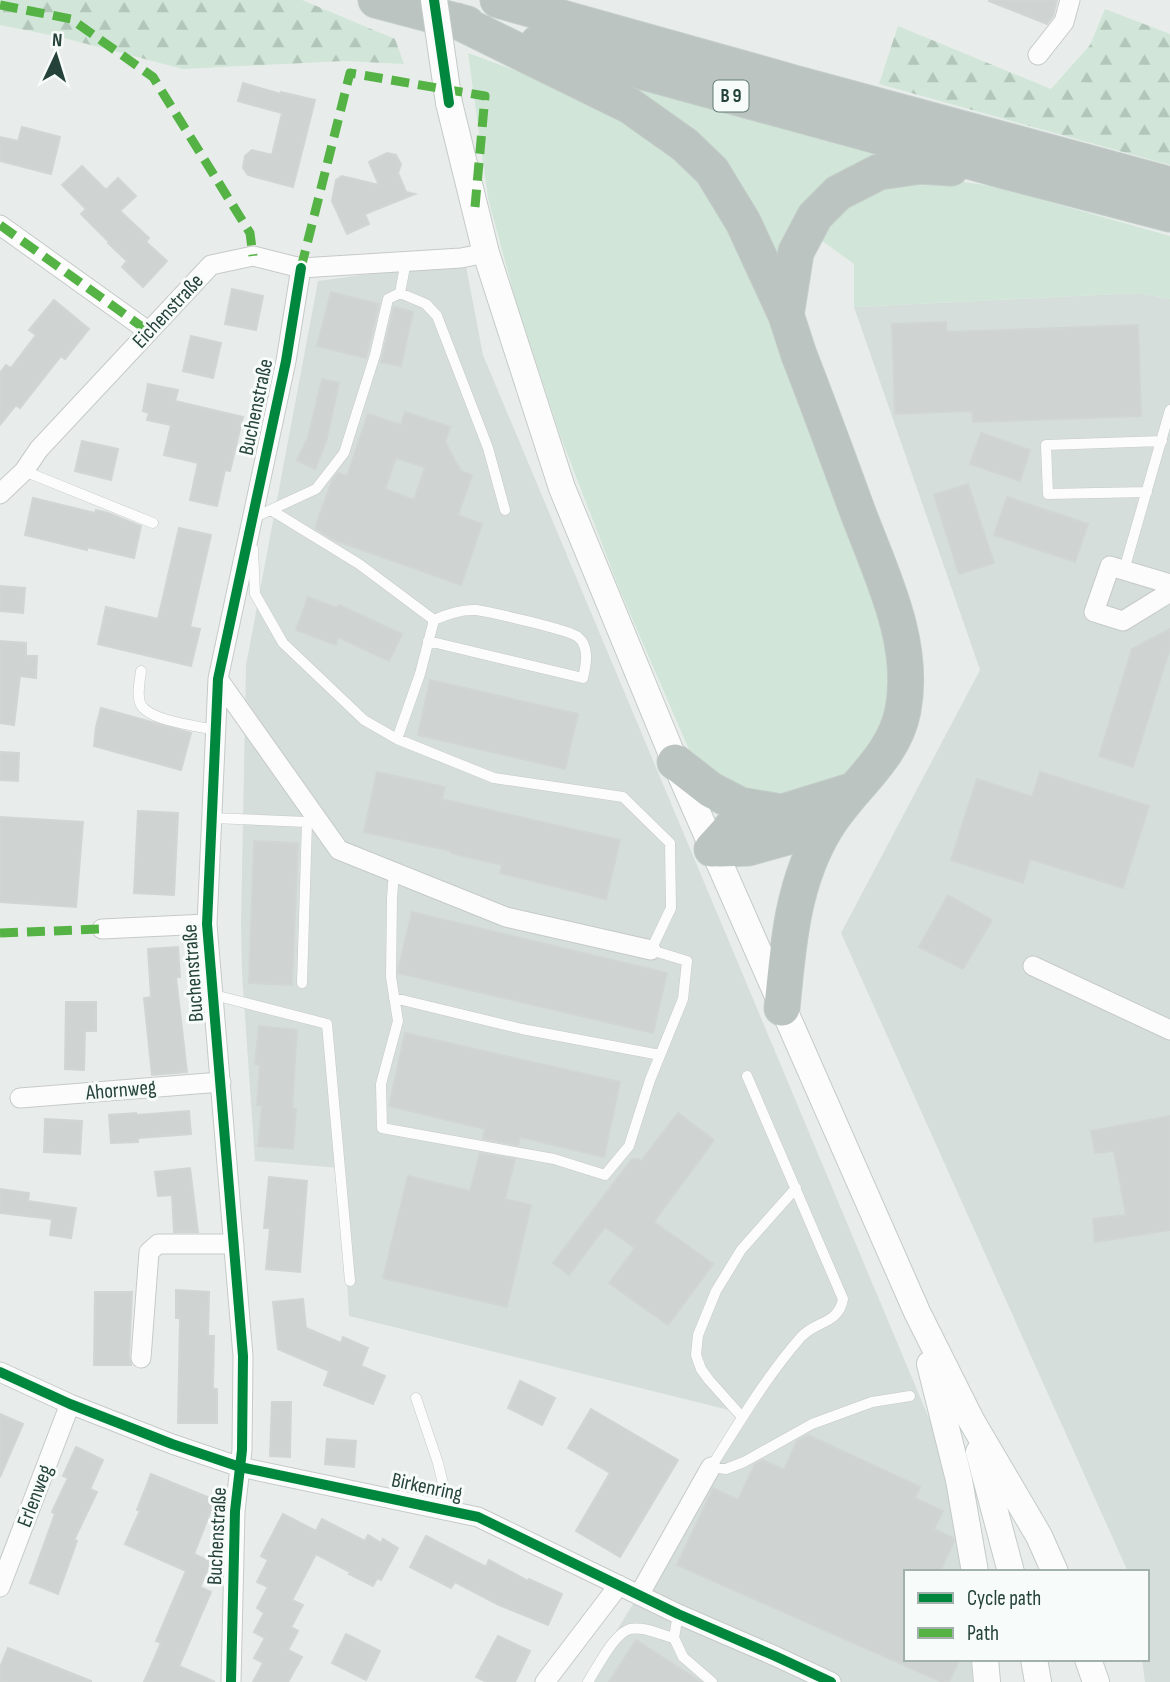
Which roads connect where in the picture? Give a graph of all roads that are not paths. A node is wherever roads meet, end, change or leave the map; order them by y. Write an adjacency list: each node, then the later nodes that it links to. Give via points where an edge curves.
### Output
1 (376, 0): 4 (highway, B 9)
2 (498, 0): 7 (highway, B 9)
3 (1070, 0): 5 (street, via 1064,22)
4 (445, 11): 6 (highway, B 9); 10 (main road, bridge, via 449,103); 14 (highway, via 629,106 685,145 712,171 743,222)
5 (1038, 55)
6 (1005, 171): 8 (highway, B 9); 14 (highway, via 921,166 879,172 838,192 815,216 796,252)
7 (1170, 185)
8 (1170, 214)
9 (0, 225): 15 (street)
10 (486, 253): 11 (street, Eichenstraße); 34 (main road, via 562,488)
11 (406, 261): 12 (street, Eichenstraße); 13 (lane)
12 (301, 268): 15 (street, Eichenstraße, via 253,257 211,265); 23 (street, Buchenstraße)
13 (400, 293): 21 (lane, via 388,299 344,453 316,489); 22 (lane, via 426,304 437,316 488,448)
14 (786, 315): 35 (highway, via 902,642 906,676 903,711 892,742)
15 (148, 331): 18 (street, Eichenstraße, via 38,449)
16 (1170, 410): 17 (lane)
17 (1162, 442): 19 (lane); 19 (lane, via 1046,445 1048,494)
18 (24, 471): 20 (street, Eichenstraße); 24 (lane)
19 (1147, 492): 25 (lane)
20 (0, 494)
21 (271, 510): 23 (lane); 28 (lane, via 359,564)
22 (505, 510)
23 (251, 519): 31 (street, Buchenstraße); 33 (lane, via 255,594 283,643 364,720)
24 (153, 523)
25 (1124, 570): 26 (street); 27 (street, via 1110,566 1094,612 1123,621)
26 (1170, 584)
27 (1170, 592)
28 (434, 620): 29 (lane); 29 (lane, via 475,610 577,636 587,660 583,678)
29 (428, 642): 33 (lane)
30 (141, 671): 32 (lane, via 139,694 150,713)
31 (218, 679): 32 (street, Buchenstraße); 40 (street, via 338,850)
32 (215, 730): 37 (street, Buchenstraße)
33 (397, 739): 43 (lane, via 494,778 623,797 670,843 671,908)
34 (675, 762): 36 (highway, via 740,805); 39 (main road)
35 (854, 790): 36 (highway); 38 (highway)
36 (780, 812): 39 (highway, via 731,828)
37 (212, 818): 41 (street, Buchenstraße); 45 (lane, via 307,822)
38 (827, 826): 39 (highway, via 748,848); 48 (highway, via 801,885 790,930)
39 (712, 849): 48 (main road)
40 (394, 872): 43 (street, via 506,917); 47 (lane)
41 (208, 924): 42 (street); 46 (street, Buchenstraße)
42 (102, 929)
43 (651, 950): 50 (lane, via 687,961 683,999)
44 (1033, 966): 49 (street)
45 (302, 983)
46 (214, 995): 52 (street, Buchenstraße); 56 (lane, via 327,1024)
47 (394, 998): 50 (lane); 50 (lane, via 398,1021 382,1084 382,1128 554,1159 605,1175 629,1146)
48 (782, 1008): 57 (main road)
49 (1170, 1030)
50 (660, 1055)
51 (747, 1076): 54 (lane)
52 (221, 1083): 53 (street, Ahornweg); 55 (street, Buchenstraße)
53 (20, 1098)
54 (796, 1188): 63 (lane, via 741,1250 716,1291 698,1335 696,1355 701,1369); 63 (lane, via 843,1299 841,1308 836,1316 805,1333 765,1381)
55 (234, 1244): 58 (street, via 158,1244 149,1252); 65 (street, Buchenstraße, via 243,1356)
56 (350, 1281)
57 (917, 1311): 64 (main road); 68 (main road, via 960,1479)
58 (141, 1359)
59 (0, 1372): 62 (street, Birkenring)
60 (910, 1396): 66 (lane, via 872,1402 812,1424 726,1469)
61 (416, 1398): 67 (lane, via 438,1463)
62 (70, 1404): 65 (street, Birkenring); 72 (street, Erlenweg)
63 (742, 1418): 66 (lane)
64 (971, 1420): 69 (main road); 70 (main road)
65 (240, 1467): 67 (street, Birkenring); 79 (street, Buchenstraße)
66 (710, 1467): 73 (street)
67 (444, 1510): 71 (street, Birkenring, via 478,1517)
68 (975, 1570)
69 (1011, 1570)
70 (1054, 1570)
71 (619, 1585): 73 (street, Birkenring); 80 (street)
72 (0, 1587)
73 (639, 1595): 74 (street, Birkenring)
74 (678, 1614): 75 (lane); 83 (street, Birkenring)
75 (674, 1638): 81 (lane, via 629,1629 616,1638); 82 (lane, via 683,1657)
76 (985, 1661): 84 (main road)
77 (1034, 1661): 85 (main road)
78 (1089, 1661): 86 (main road)
79 (231, 1682)
80 (545, 1682)
81 (588, 1682)
82 (712, 1682)
83 (831, 1682)
84 (987, 1682)
85 (1038, 1682)
86 (1096, 1682)

